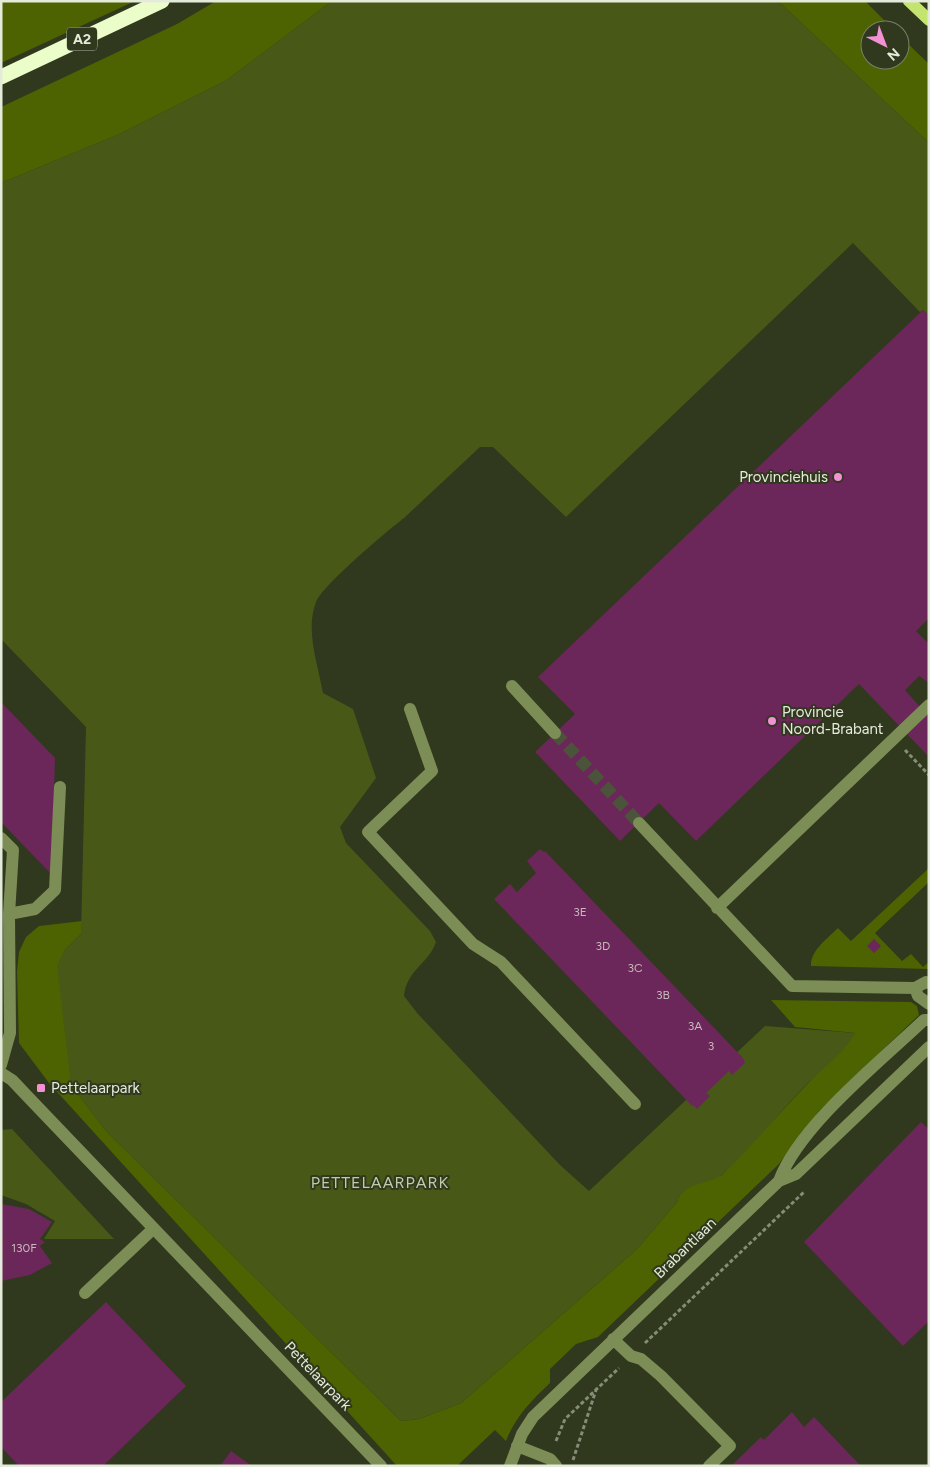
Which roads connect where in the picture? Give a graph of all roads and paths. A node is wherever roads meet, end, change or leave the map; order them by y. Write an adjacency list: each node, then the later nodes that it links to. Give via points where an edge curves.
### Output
1 (162, 1): 4 (highway, A2)
2 (909, 1): 3 (main road)
3 (929, 20)
4 (1, 77)
5 (512, 686): 8 (street)
6 (929, 705): 9 (street)
7 (410, 709): 23 (street, via 432,772 368,832 473,944 501,962)
8 (555, 733)
9 (894, 739): 10 (path); 14 (street)
10 (929, 775)
11 (60, 787): 15 (street, via 55,890 35,909)
12 (639, 823): 14 (street)
13 (1, 838): 15 (street, via 13,850)
14 (717, 908): 17 (street, via 792,986)
15 (9, 914): 21 (street, via 10,1033)
16 (929, 983): 17 (street)
17 (915, 988): 18 (street, via 918,996)
18 (929, 1004)
19 (929, 1020): 24 (street, Brabantlaan, via 924,1020 825,1114 785,1164)
20 (929, 1047): 24 (street, Brabantlaan, via 796,1174)
21 (1, 1065)
22 (1, 1074): 26 (street, Pettelaarpark, via 12,1080)
23 (635, 1104)
24 (779, 1181): 28 (street, Brabantlaan)
25 (780, 1215): 29 (path)
26 (153, 1229): 27 (street); 35 (street, Pettelaarpark)
27 (85, 1293)
28 (613, 1339): 33 (street, via 533,1417); 38 (street, via 660,1376 730,1446)
29 (645, 1343)
30 (619, 1368): 31 (path)
31 (596, 1390): 32 (path, via 565,1419); 34 (path)
32 (557, 1437)
33 (517, 1446): 36 (street); 37 (street, via 550,1460)
34 (572, 1464)
35 (382, 1466)
36 (510, 1466)
37 (556, 1466)
38 (709, 1466)

